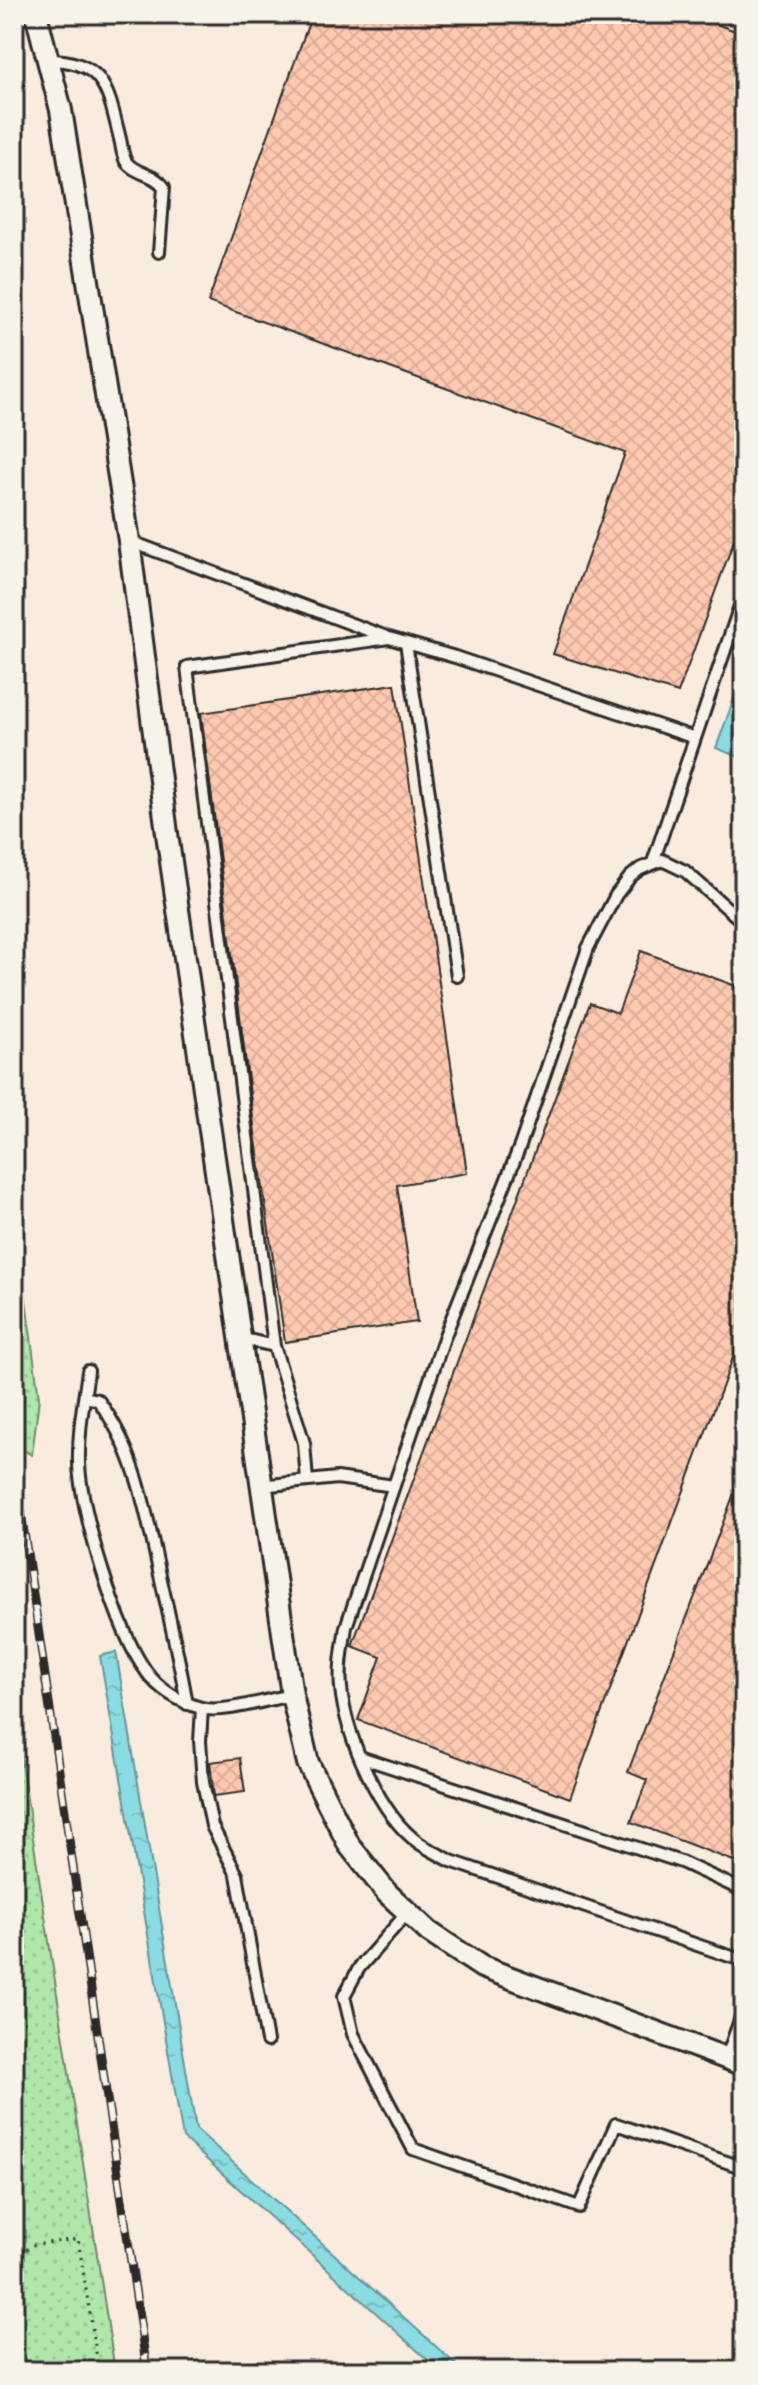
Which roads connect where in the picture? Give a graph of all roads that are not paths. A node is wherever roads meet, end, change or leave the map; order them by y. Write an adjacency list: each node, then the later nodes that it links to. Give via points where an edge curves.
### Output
1 (36, 14): 4 (street)
2 (731, 14): 3 (lane)
3 (744, 19)
4 (48, 60): 5 (lane, via 82,64 96,72 114,114 124,158 164,187); 6 (street, via 61,110)
5 (159, 252)
6 (129, 541): 8 (lane); 14 (street)
7 (744, 594): 10 (lane)
8 (389, 638): 9 (lane); 15 (lane, via 187,667)
9 (406, 643): 10 (lane); 13 (lane)
10 (695, 738): 11 (lane)
11 (653, 862): 12 (lane, via 673,863); 20 (lane, via 616,895 588,948)
12 (744, 923)
13 (457, 976)
14 (240, 1338): 15 (lane); 19 (street)
15 (274, 1346): 18 (lane, via 304,1443)
16 (88, 1371): 17 (lane)
17 (85, 1397): 22 (lane, via 98,1400 129,1454); 22 (lane, via 80,1474 110,1592 146,1672)
18 (307, 1481): 19 (lane); 20 (lane, via 337,1478)
19 (261, 1486): 21 (street)
20 (394, 1486): 24 (lane, via 346,1627 341,1661 343,1700)
21 (292, 1695): 23 (lane); 26 (street, via 308,1763 338,1824 368,1872)
22 (187, 1704): 23 (lane)
23 (202, 1708): 29 (lane, via 202,1769 212,1826 237,1875)
24 (360, 1757): 25 (lane, via 681,1862); 27 (lane, via 392,1818 419,1843 451,1861)
25 (744, 1891)
26 (407, 1913): 30 (street, via 482,1967); 31 (lane, via 359,1968 344,1996 353,2034 413,2149 579,2207 616,2124)
27 (744, 1961)
28 (744, 2009): 30 (lane)
29 (267, 2041)
30 (735, 2062)
31 (744, 2168)

